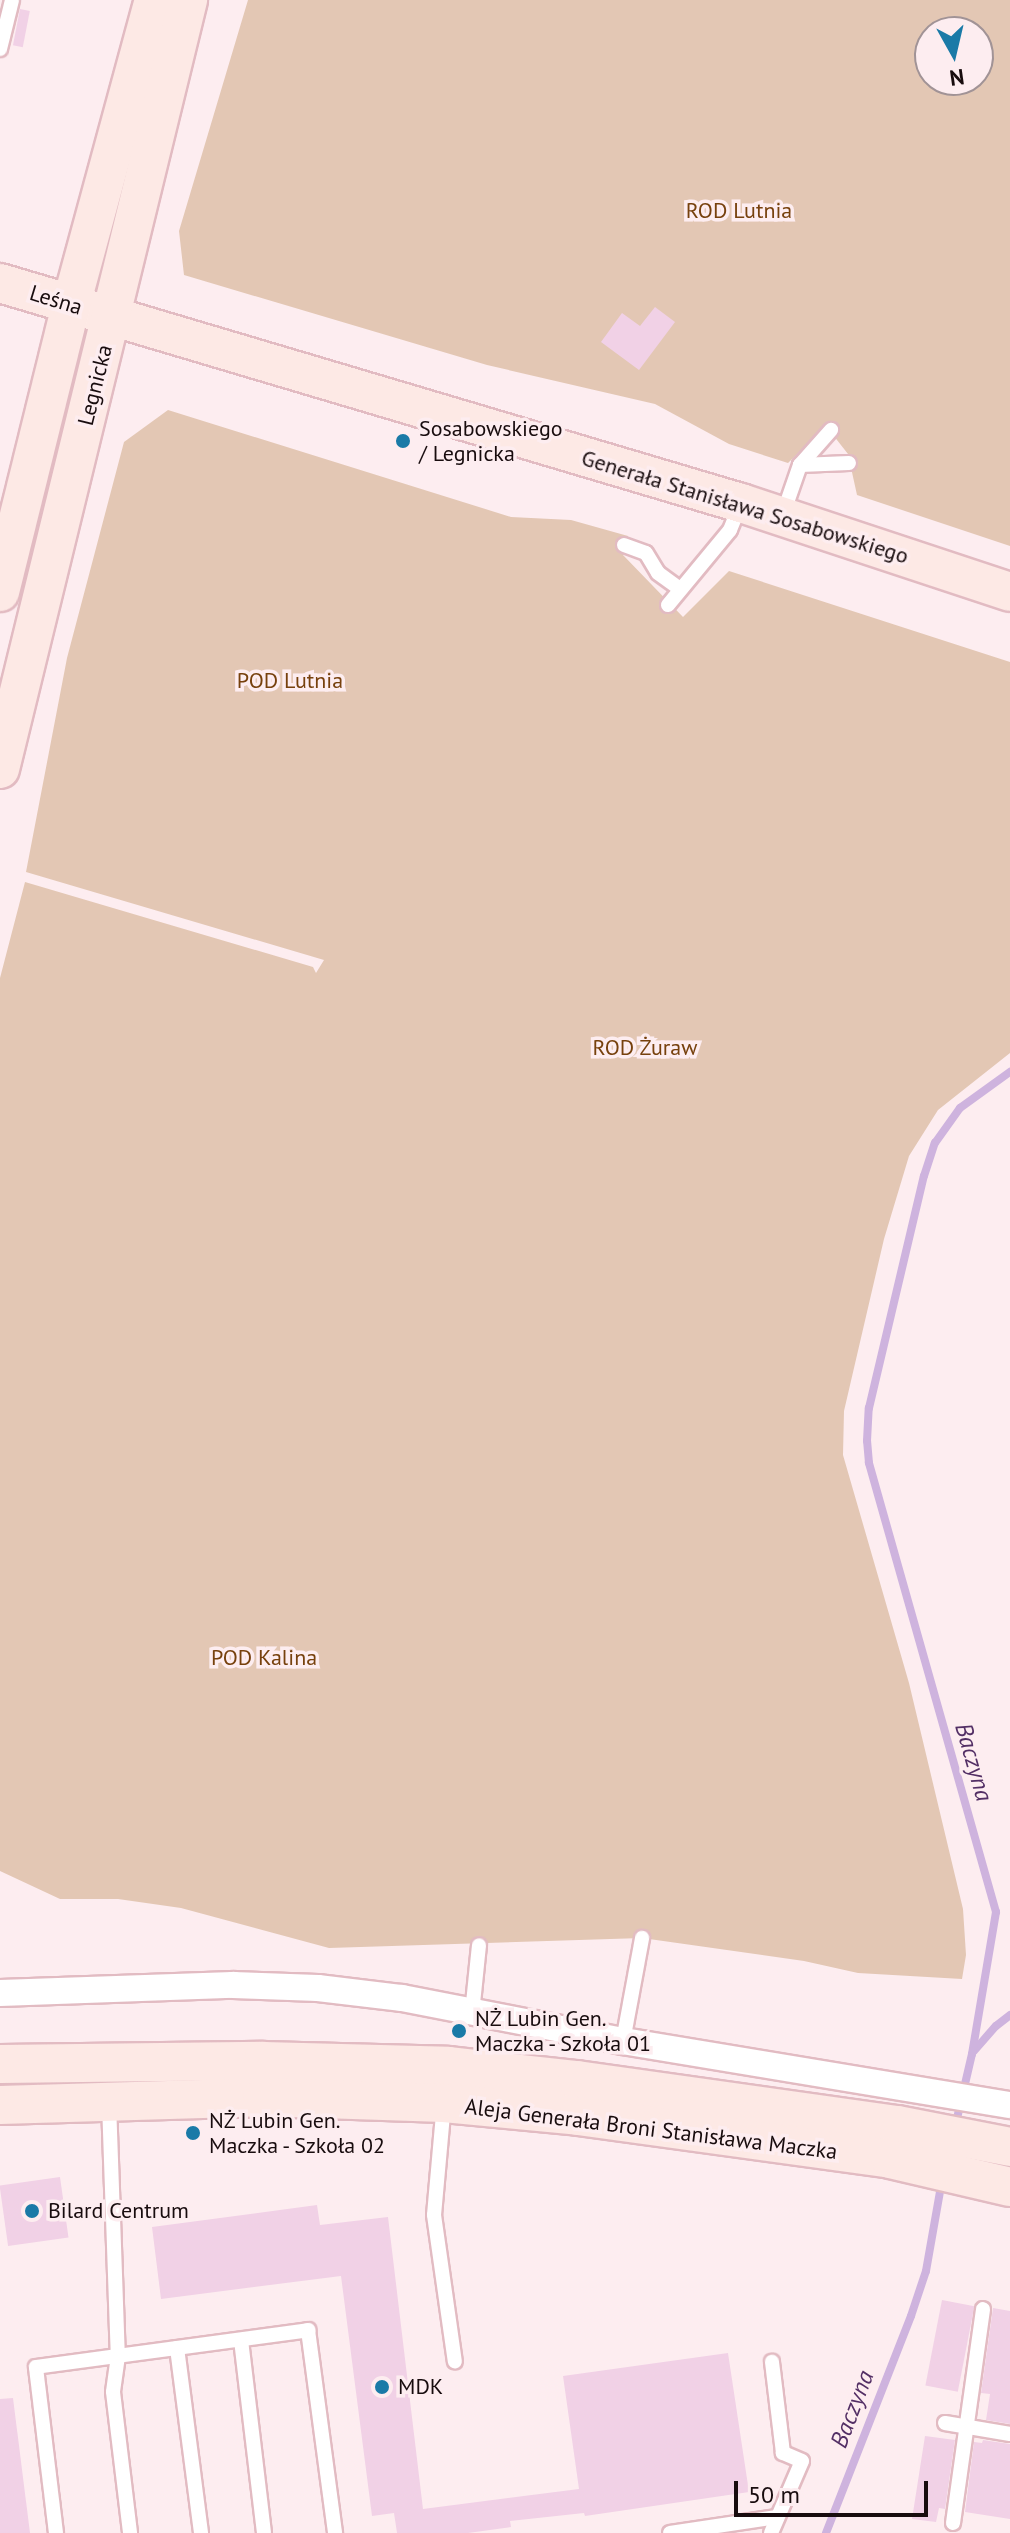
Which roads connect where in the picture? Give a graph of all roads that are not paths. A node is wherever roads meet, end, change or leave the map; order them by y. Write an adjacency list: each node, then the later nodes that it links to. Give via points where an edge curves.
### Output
1 (12, 0): 4 (lane)
2 (154, 0): 6 (main road, Legnicka)
3 (188, 0): 7 (main road, Legnicka)
4 (0, 49)
5 (0, 283): 6 (main road, Leśna)
6 (71, 305): 7 (main road, Leśna); 15 (main road, Legnicka)
7 (112, 317): 11 (main road, Generała Stanisława Sosabowskiego); 18 (main road, Legnicka)
8 (831, 430): 10 (lane)
9 (849, 463): 10 (lane)
10 (800, 465): 12 (lane)
11 (741, 503): 12 (main road, Generała Stanisława Sosabowskiego); 14 (lane, via 730,530)
12 (782, 516): 16 (main road, Generała Stanisława Sosabowskiego)
13 (624, 545): 14 (lane, via 646,553 658,573)
14 (680, 589): 17 (lane)
15 (0, 592)
16 (1010, 592)
17 (668, 605)
18 (0, 769)
19 (642, 1938): 23 (lane)
20 (479, 1945): 22 (lane)
21 (0, 1993): 22 (street, via 261,1986 388,1996)
22 (472, 2013): 23 (street)
23 (623, 2041): 28 (street)
24 (0, 2064): 29 (main road, Aleja Generała Broni Stanisława Maczka, via 263,2061 448,2066 577,2080)
25 (109, 2099): 26 (main road, Aleja Generała Broni Stanisława Maczka); 27 (main road, Aleja Generała Broni Stanisława Maczka); 35 (lane)
26 (444, 2103): 29 (main road, Aleja Generała Broni Stanisława Maczka); 36 (lane, via 434,2215)
27 (0, 2105)
28 (1010, 2105)
29 (894, 2142): 30 (main road, Aleja Generała Broni Stanisława Maczka); 31 (main road, Aleja Generała Broni Stanisława Maczka)
30 (1008, 2146)
31 (1005, 2186)
32 (983, 2309): 39 (lane)
33 (241, 2340): 34 (lane); 47 (lane); 48 (lane, via 308,2330)
34 (177, 2348): 35 (lane); 46 (lane)
35 (118, 2356): 44 (lane, via 36,2367); 45 (lane, via 113,2392)
36 (455, 2362)
37 (772, 2362): 41 (lane, via 783,2453 802,2461)
38 (945, 2423): 39 (lane)
39 (967, 2427): 40 (lane); 42 (lane)
40 (1010, 2434)
41 (777, 2517): 43 (lane); 50 (lane)
42 (953, 2523)
43 (710, 2530): 49 (lane)
44 (56, 2533)
45 (130, 2533)
46 (201, 2533)
47 (264, 2533)
48 (335, 2533)
49 (670, 2533)
50 (771, 2533)

